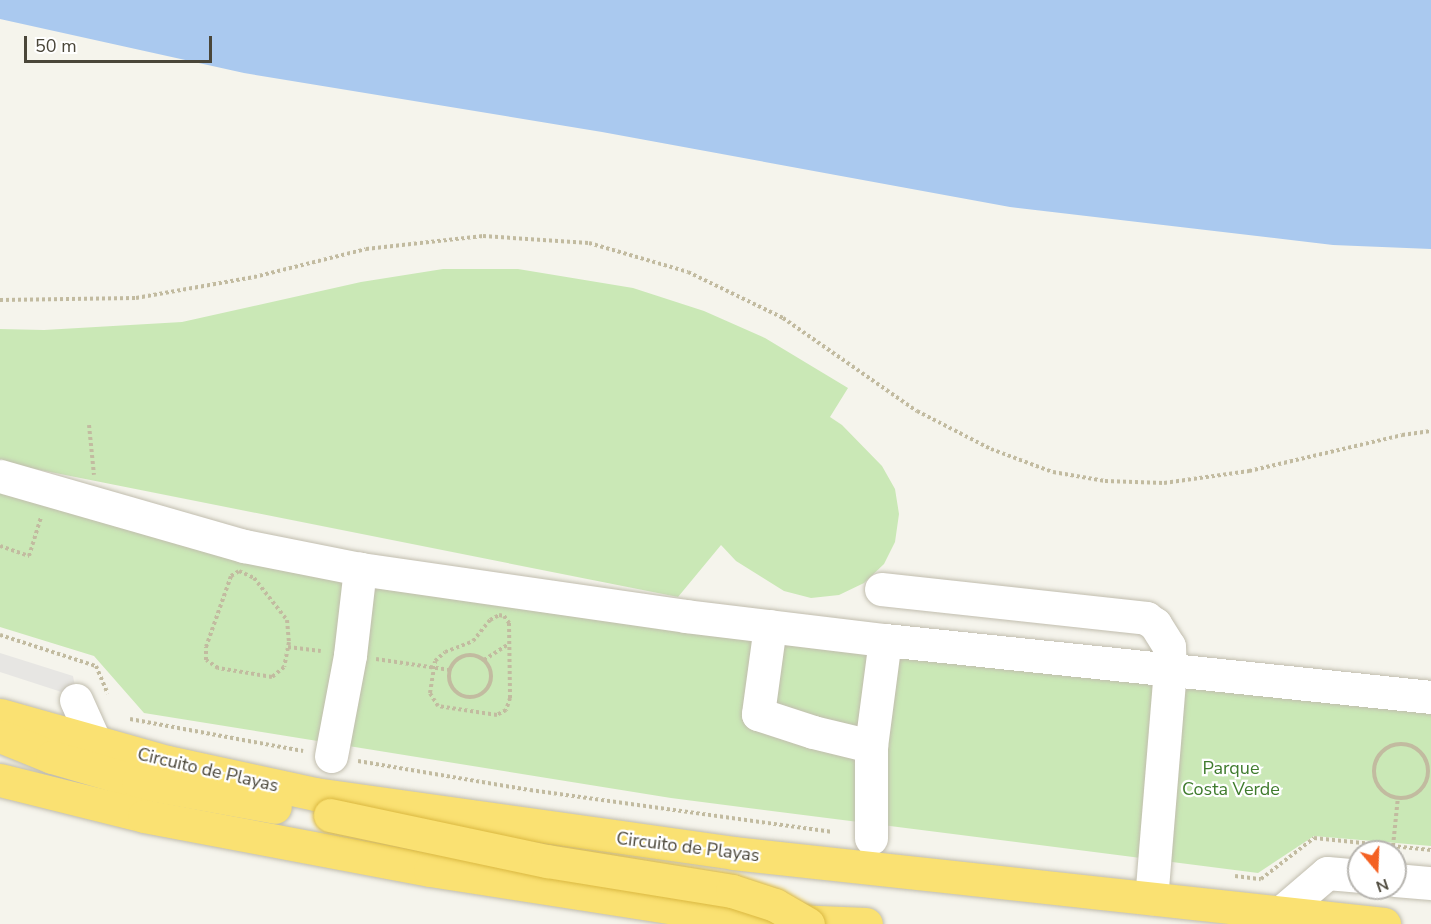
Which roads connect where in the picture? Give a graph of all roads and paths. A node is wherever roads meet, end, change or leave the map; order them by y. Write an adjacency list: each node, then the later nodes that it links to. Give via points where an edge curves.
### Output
1 (0, 300): 3 (path, via 136,298 254,277 366,249 483,236 589,243 688,272 783,318 917,411 991,449 1053,472 1106,481 1164,483 1249,471)
2 (89, 425): 6 (path, via 93,456)
3 (1431, 431)
4 (0, 476): 5 (lane)
5 (49, 491): 6 (lane); 7 (path, via 29,555)
6 (91, 503): 8 (lane, via 244,546)
7 (0, 546)
8 (360, 569): 10 (lane); 25 (lane, via 350,655)
9 (881, 589): 16 (lane, via 1146,618 1166,640)
10 (770, 626): 13 (lane); 24 (lane, via 758,714)
11 (289, 631): 11 (path, via 287,620 254,578 239,571 231,576 206,647 206,660 218,668 277,675 284,667)
12 (0, 635): 17 (path, via 96,666)
13 (885, 640): 16 (lane); 24 (lane)
14 (509, 644): 14 (path, via 510,698 506,710 492,714 434,703 430,693 439,656 473,641 499,615 509,622); 15 (path)
15 (484, 660): 15 (path, via 468,655 454,663 449,679 457,693 472,698 487,690 492,674)
16 (1170, 669): 18 (lane); 39 (lane)
17 (109, 697)
18 (1431, 697)
19 (76, 700): 23 (lane)
20 (0, 715): 23 (highway, Circuito de Playas)
21 (118, 717): 25 (path)
22 (0, 736): 42 (highway, bridge, via 52,757 138,782 330,815 547,861 732,891 775,905)
23 (95, 742): 39 (highway, Circuito de Playas, via 315,794 733,853)
24 (871, 746): 29 (lane)
25 (331, 756): 29 (path, via 531,790)
26 (1429, 774): 28 (path, via 1412,796); 28 (path, via 1425,759 1415,748 1400,744 1385,749 1375,762 1375,780 1386,794)
27 (0, 780): 38 (highway, via 144,816)
28 (1398, 797): 30 (path)
29 (871, 838)
30 (1393, 840)
31 (1347, 841): 34 (path, via 1314,838 1261,879)
32 (1407, 848): 33 (path)
33 (1431, 850)
34 (1229, 875)
35 (1347, 875): 40 (lane, via 1327,873)
36 (1407, 881): 37 (lane)
37 (1431, 884)
38 (600, 898): 41 (highway); 43 (highway, via 747,919)
39 (1151, 898): 40 (highway, Circuito de Playas)
40 (1279, 914): 44 (highway, Circuito de Playas)
41 (661, 924)
42 (808, 924)
43 (866, 924)
44 (1384, 924)

